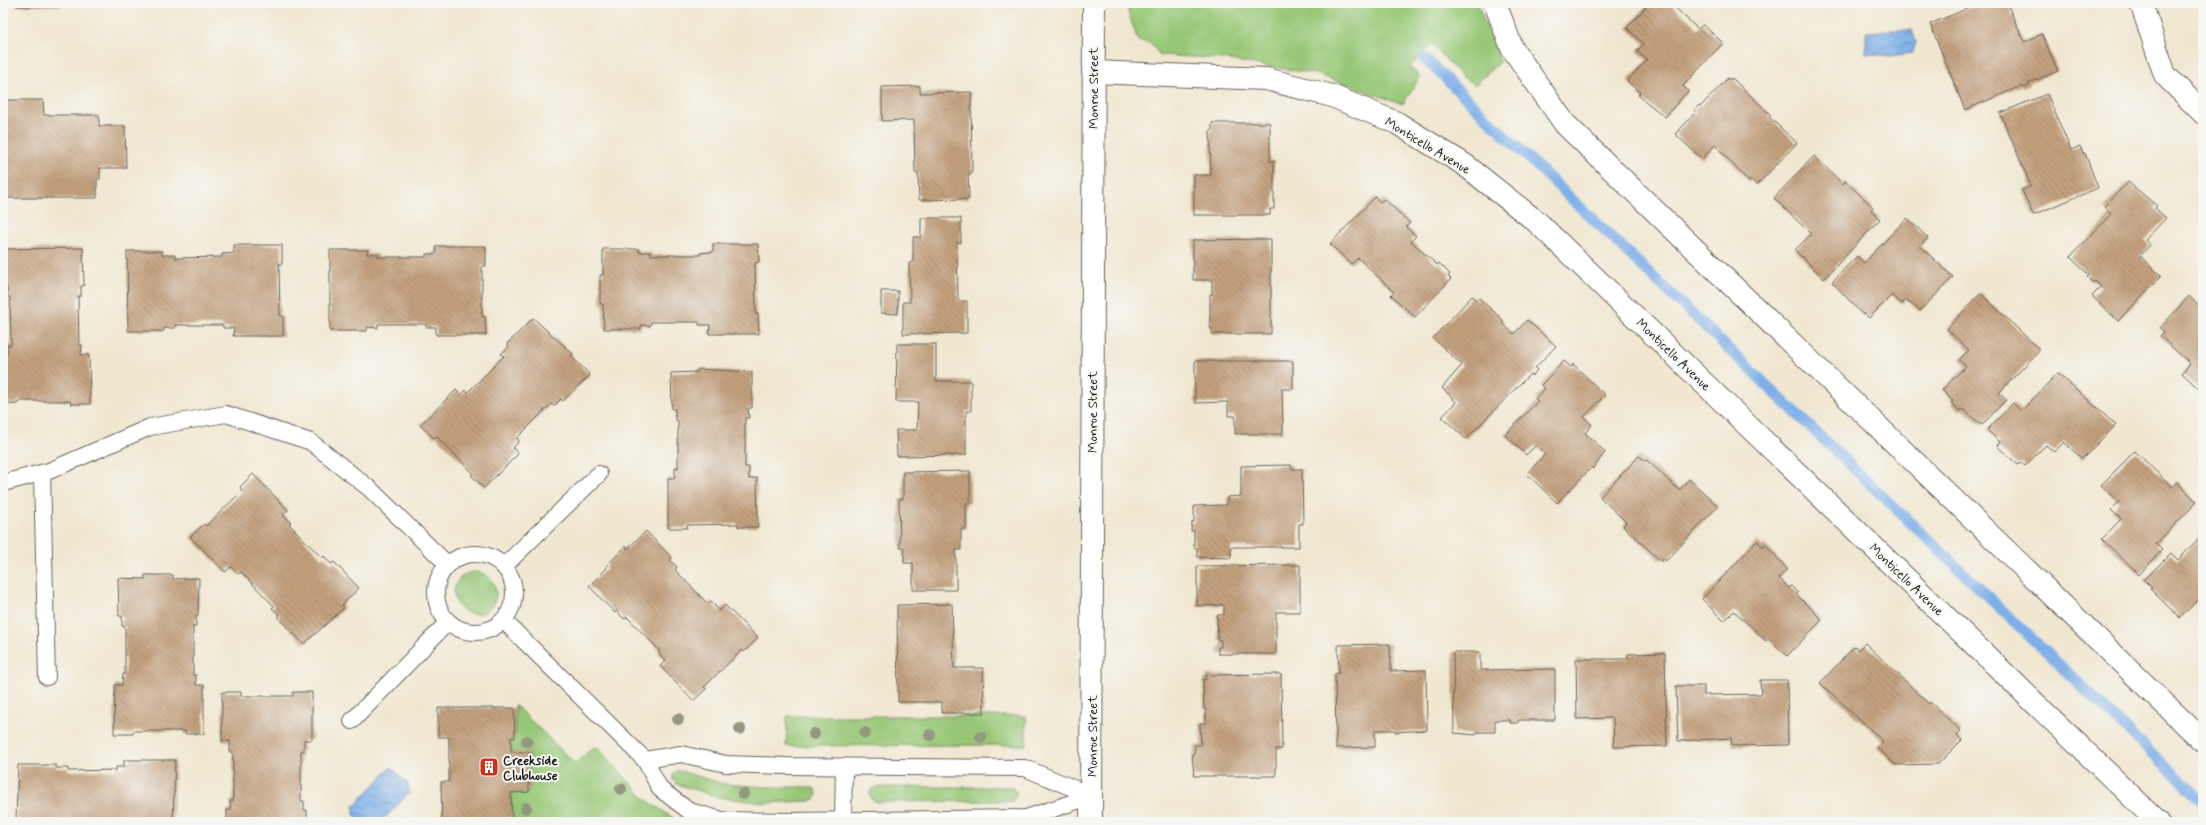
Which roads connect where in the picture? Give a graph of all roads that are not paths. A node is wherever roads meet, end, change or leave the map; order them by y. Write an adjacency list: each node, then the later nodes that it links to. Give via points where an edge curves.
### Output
1 (1094, 3): 4 (street, Monroe Street)
2 (1495, 3): 15 (street, via 1512,48 1565,124)
3 (2141, 3): 5 (street, via 2165,76)
4 (1093, 72): 18 (street, Monroe Street); 21 (street, Monticello Avenue, via 1266,79 1332,96 1397,123 1465,165 1537,222)
5 (2203, 113)
6 (42, 473): 8 (lane); 9 (lane, via 150,427 226,414 311,442 370,489); 13 (lane)
7 (598, 474): 10 (lane)
8 (3, 483)
9 (448, 565): 10 (lane, via 470,554 494,559); 12 (lane, via 440,575 435,600)
10 (504, 566): 11 (lane, via 512,582 514,600)
11 (504, 621): 12 (lane, via 494,628 470,633); 16 (lane)
12 (448, 622): 14 (lane)
13 (47, 677)
14 (352, 721)
15 (2203, 741)
16 (645, 760): 17 (lane, via 681,754 726,764); 19 (lane, via 660,789 689,811 722,820)
17 (844, 766): 18 (lane, via 1025,768); 19 (lane)
18 (1092, 796): 19 (lane, via 1026,818); 20 (street, Monroe Street)
19 (843, 821)
20 (1091, 822)
21 (2158, 822)

